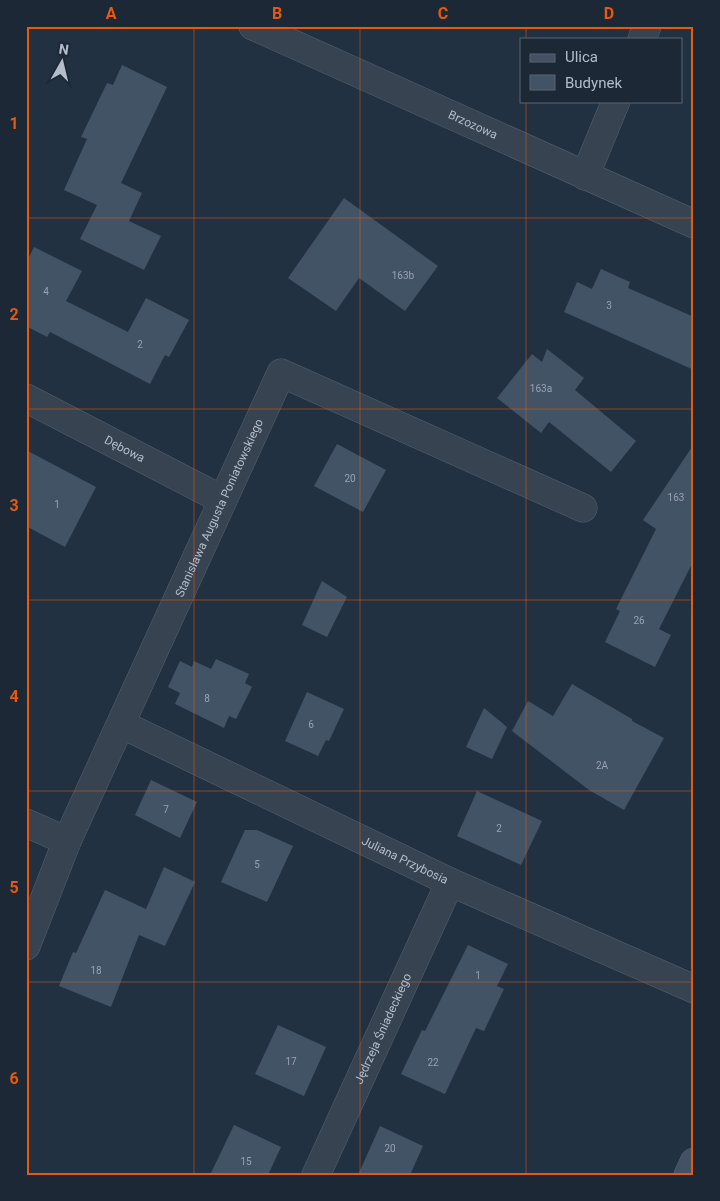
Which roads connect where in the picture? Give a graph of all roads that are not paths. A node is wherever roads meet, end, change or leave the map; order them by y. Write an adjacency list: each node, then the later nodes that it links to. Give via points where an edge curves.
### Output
1 (253, 26): 5 (street, Brzozowa)
2 (647, 26): 3 (street)
3 (642, 38)
4 (616, 102): 5 (street)
5 (585, 176): 6 (street, Brzozowa)
6 (694, 224)
7 (26, 398): 8 (street, Dębowa)
8 (223, 500): 9 (street, Stanisława Augusta Poniatowskiego, via 281,373); 10 (street, Stanisława Augusta Poniatowskiego)
9 (583, 508)
10 (121, 724): 12 (street, Stanisława Augusta Poniatowskiego); 13 (street, Juliana Przybosia)
11 (26, 823): 12 (street)
12 (67, 841): 14 (street, Stanisława Augusta Poniatowskiego)
13 (450, 882): 15 (street, Juliana Przybosia); 17 (street, Jędrzeja Śniadeckiego)
14 (26, 946)
15 (694, 989)
16 (694, 1162): 18 (main road)
17 (316, 1175)
18 (688, 1175)

